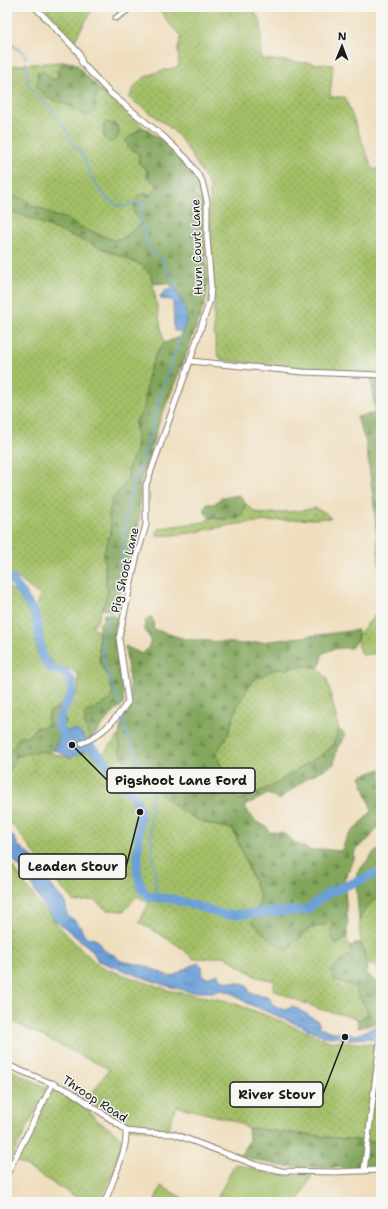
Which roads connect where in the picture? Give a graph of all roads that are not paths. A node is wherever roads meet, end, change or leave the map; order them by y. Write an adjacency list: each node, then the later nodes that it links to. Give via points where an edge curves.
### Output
1 (35, 7): 4 (street, Hurn Court Lane, via 79,53 82,63 102,85 187,159 202,181 207,201 211,287 210,300)
2 (132, 7): 3 (street)
3 (116, 18)
4 (190, 361): 5 (street, via 303,372); 6 (street, Pig Shoot Lane, via 146,485 146,525 136,559 120,638 128,702 114,722 92,739)
5 (381, 375)
6 (82, 743)
7 (380, 1042): 12 (street)
8 (7, 1064): 9 (street, Throop Road)
9 (53, 1083): 10 (street, Throop Road, via 70,1091 120,1124); 13 (street)
10 (126, 1131): 12 (street, via 174,1134 256,1165 282,1171); 14 (street, Throop Road, via 124,1147)
11 (381, 1170): 12 (street)
12 (364, 1171)
13 (7, 1174)
14 (105, 1202)

